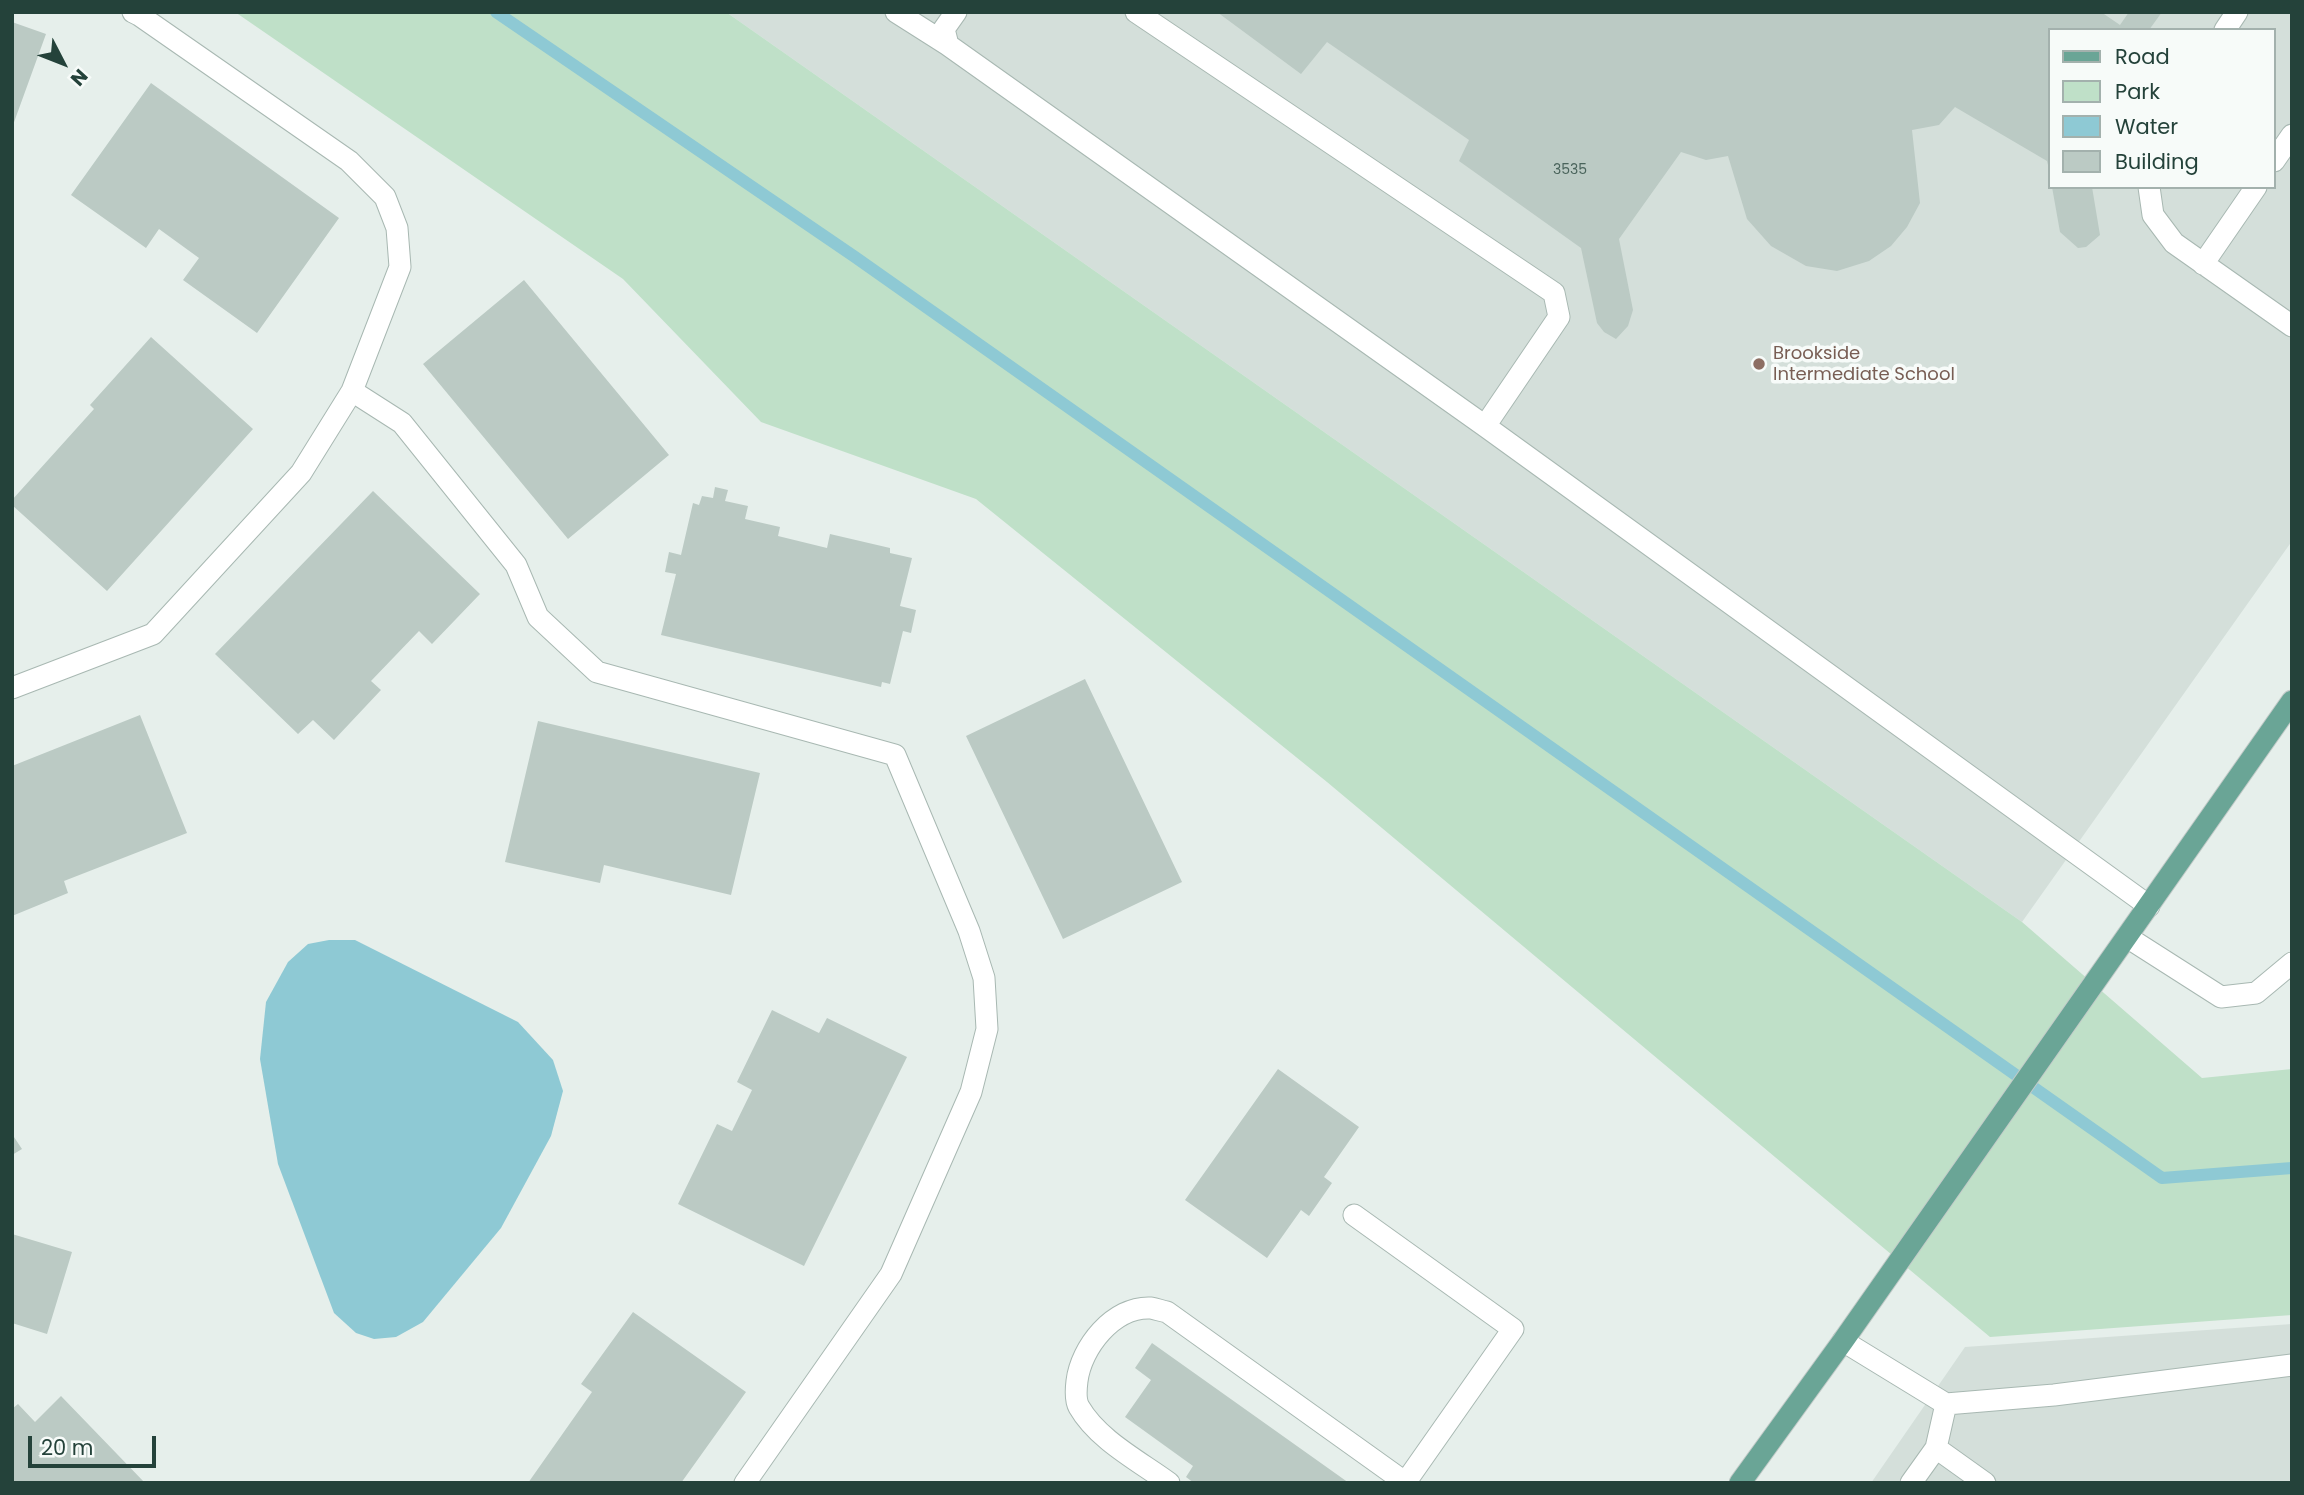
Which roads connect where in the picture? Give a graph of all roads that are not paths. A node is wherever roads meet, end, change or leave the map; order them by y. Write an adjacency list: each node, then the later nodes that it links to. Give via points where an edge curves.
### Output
1 (132, 12): 14 (street, via 349,161 385,197 397,228 400,267)
2 (896, 12): 7 (street)
3 (956, 12): 7 (street, via 944,29)
4 (1136, 12): 15 (street, via 1555,293 1559,317)
5 (2237, 12): 6 (street)
6 (2226, 28)
7 (948, 45): 15 (street)
8 (2292, 135): 9 (street)
9 (2276, 157)
10 (2149, 189): 12 (street, via 2153,215 2174,243)
11 (2255, 189): 12 (street)
12 (2203, 264): 13 (street)
13 (2289, 317)
14 (352, 391): 16 (street, via 301,473 153,634); 26 (street, via 402,423 516,565 538,617 597,672 895,755 969,931 984,978 987,1029 971,1092 891,1274)
15 (1485, 426): 18 (street)
16 (12, 688)
17 (2292, 701): 18 (main road)
18 (2149, 906): 19 (main road)
19 (2127, 937): 20 (street, via 2221,997 2256,993); 22 (main road)
20 (2292, 963)
21 (1354, 1215): 28 (street, via 1513,1329)
22 (1843, 1341): 24 (street); 29 (main road)
23 (2292, 1365): 24 (street)
24 (1946, 1404): 25 (street)
25 (1936, 1448): 30 (street); 31 (street)
26 (745, 1483)
27 (1169, 1483): 28 (street, via 1099,1432 1077,1404 1080,1363 1094,1341 1111,1322 1150,1308 1167,1312)
28 (1405, 1483)
29 (1741, 1483)
30 (1911, 1483)
31 (1985, 1483)

